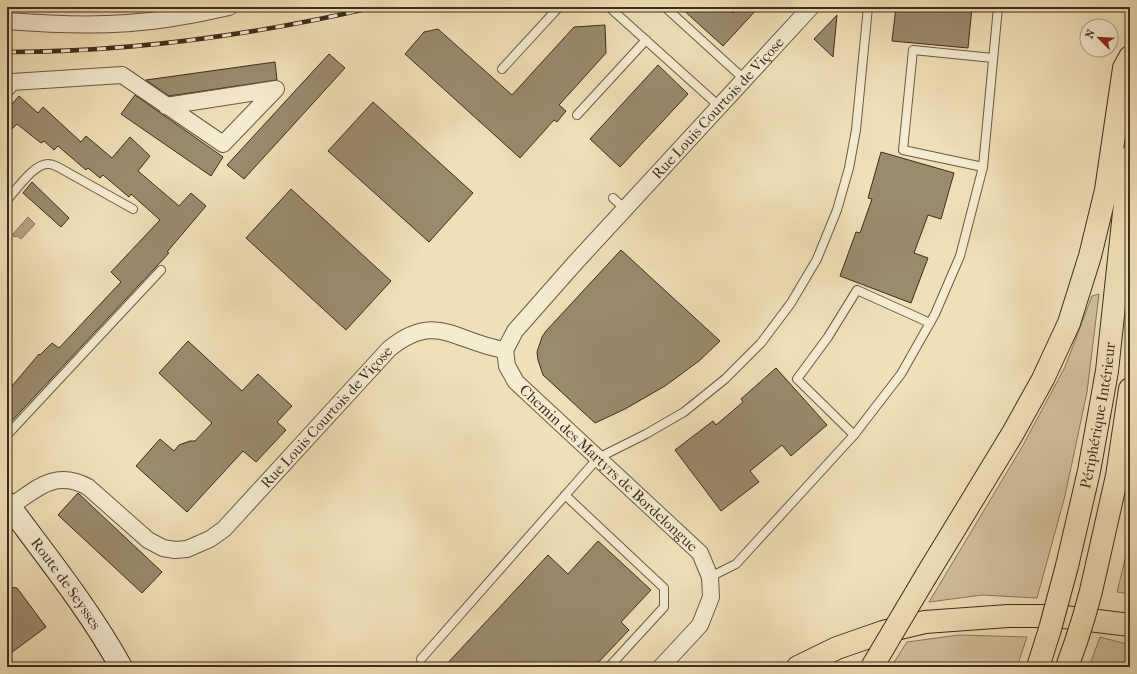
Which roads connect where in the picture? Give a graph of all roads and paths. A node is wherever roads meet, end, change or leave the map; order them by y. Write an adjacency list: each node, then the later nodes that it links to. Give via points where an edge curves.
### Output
1 (229, 7): 8 (street, via 128,23 66,24)
2 (559, 7): 12 (lane)
3 (609, 7): 9 (lane)
4 (665, 7): 13 (lane)
5 (811, 7): 13 (street, Rue Louis Courtois de Viçose)
6 (868, 7): 30 (lane, via 856,130 849,168 837,210 817,259 791,303 761,343 725,379 684,412)
7 (998, 7): 11 (lane)
8 (7, 21)
9 (646, 40): 16 (lane); 17 (lane)
10 (1130, 57): 40 (highway, bridge, via 1124,68 1106,190 1090,256 1068,323 1043,379 1013,433)
11 (993, 58): 19 (lane); 19 (lane, via 913,50 903,150)
12 (502, 69)
13 (744, 79): 16 (street, Rue Louis Courtois de Viçose)
14 (7, 88): 15 (street, via 12,82 122,74)
15 (166, 106): 15 (street, via 223,144 276,89 237,95)
16 (719, 106): 23 (street, Rue Louis Courtois de Viçose)
17 (577, 115)
18 (1130, 157): 41 (highway, Périphérique Intérieur, bridge, via 1107,371 1089,471 1067,566)
19 (983, 167): 25 (lane, via 960,256)
20 (613, 198): 23 (lane)
21 (7, 200): 22 (lane, via 31,172 41,165 49,164)
22 (133, 209)
23 (625, 210): 26 (street, Rue Louis Courtois de Viçose, via 515,331)
24 (161, 270): 28 (lane)
25 (930, 323): 29 (lane, via 901,374); 29 (lane, via 857,290 828,337 797,379)
26 (506, 350): 30 (street, Chemin des Martyrs de Bordelongue, via 507,366 516,382); 32 (street, Rue Louis Courtois de Viçose, via 443,330 414,333 401,339 224,529 210,539 187,549 162,548 148,540 88,487 78,482 54,480)
27 (1130, 389): 42 (highway, bridge, via 1117,476 1089,602)
28 (7, 435)
29 (854, 435): 33 (lane, via 736,564)
30 (598, 458): 31 (lane); 33 (street, Chemin des Martyrs de Bordelongue, via 700,553)
31 (565, 495): 35 (lane); 37 (lane, via 664,588 664,606)
32 (9, 505): 36 (main road, Route de Seysses, via 79,600)
33 (710, 577): 38 (street, Chemin des Martyrs de Bordelongue, via 711,597 700,625)
34 (1130, 625): 39 (highway, via 1056,616 1008,616 925,622 883,632 837,648)
35 (421, 659)
36 (121, 667)
37 (609, 667)
38 (661, 667)
39 (798, 667)
40 (872, 667)
41 (1038, 667)
42 (1067, 667)

